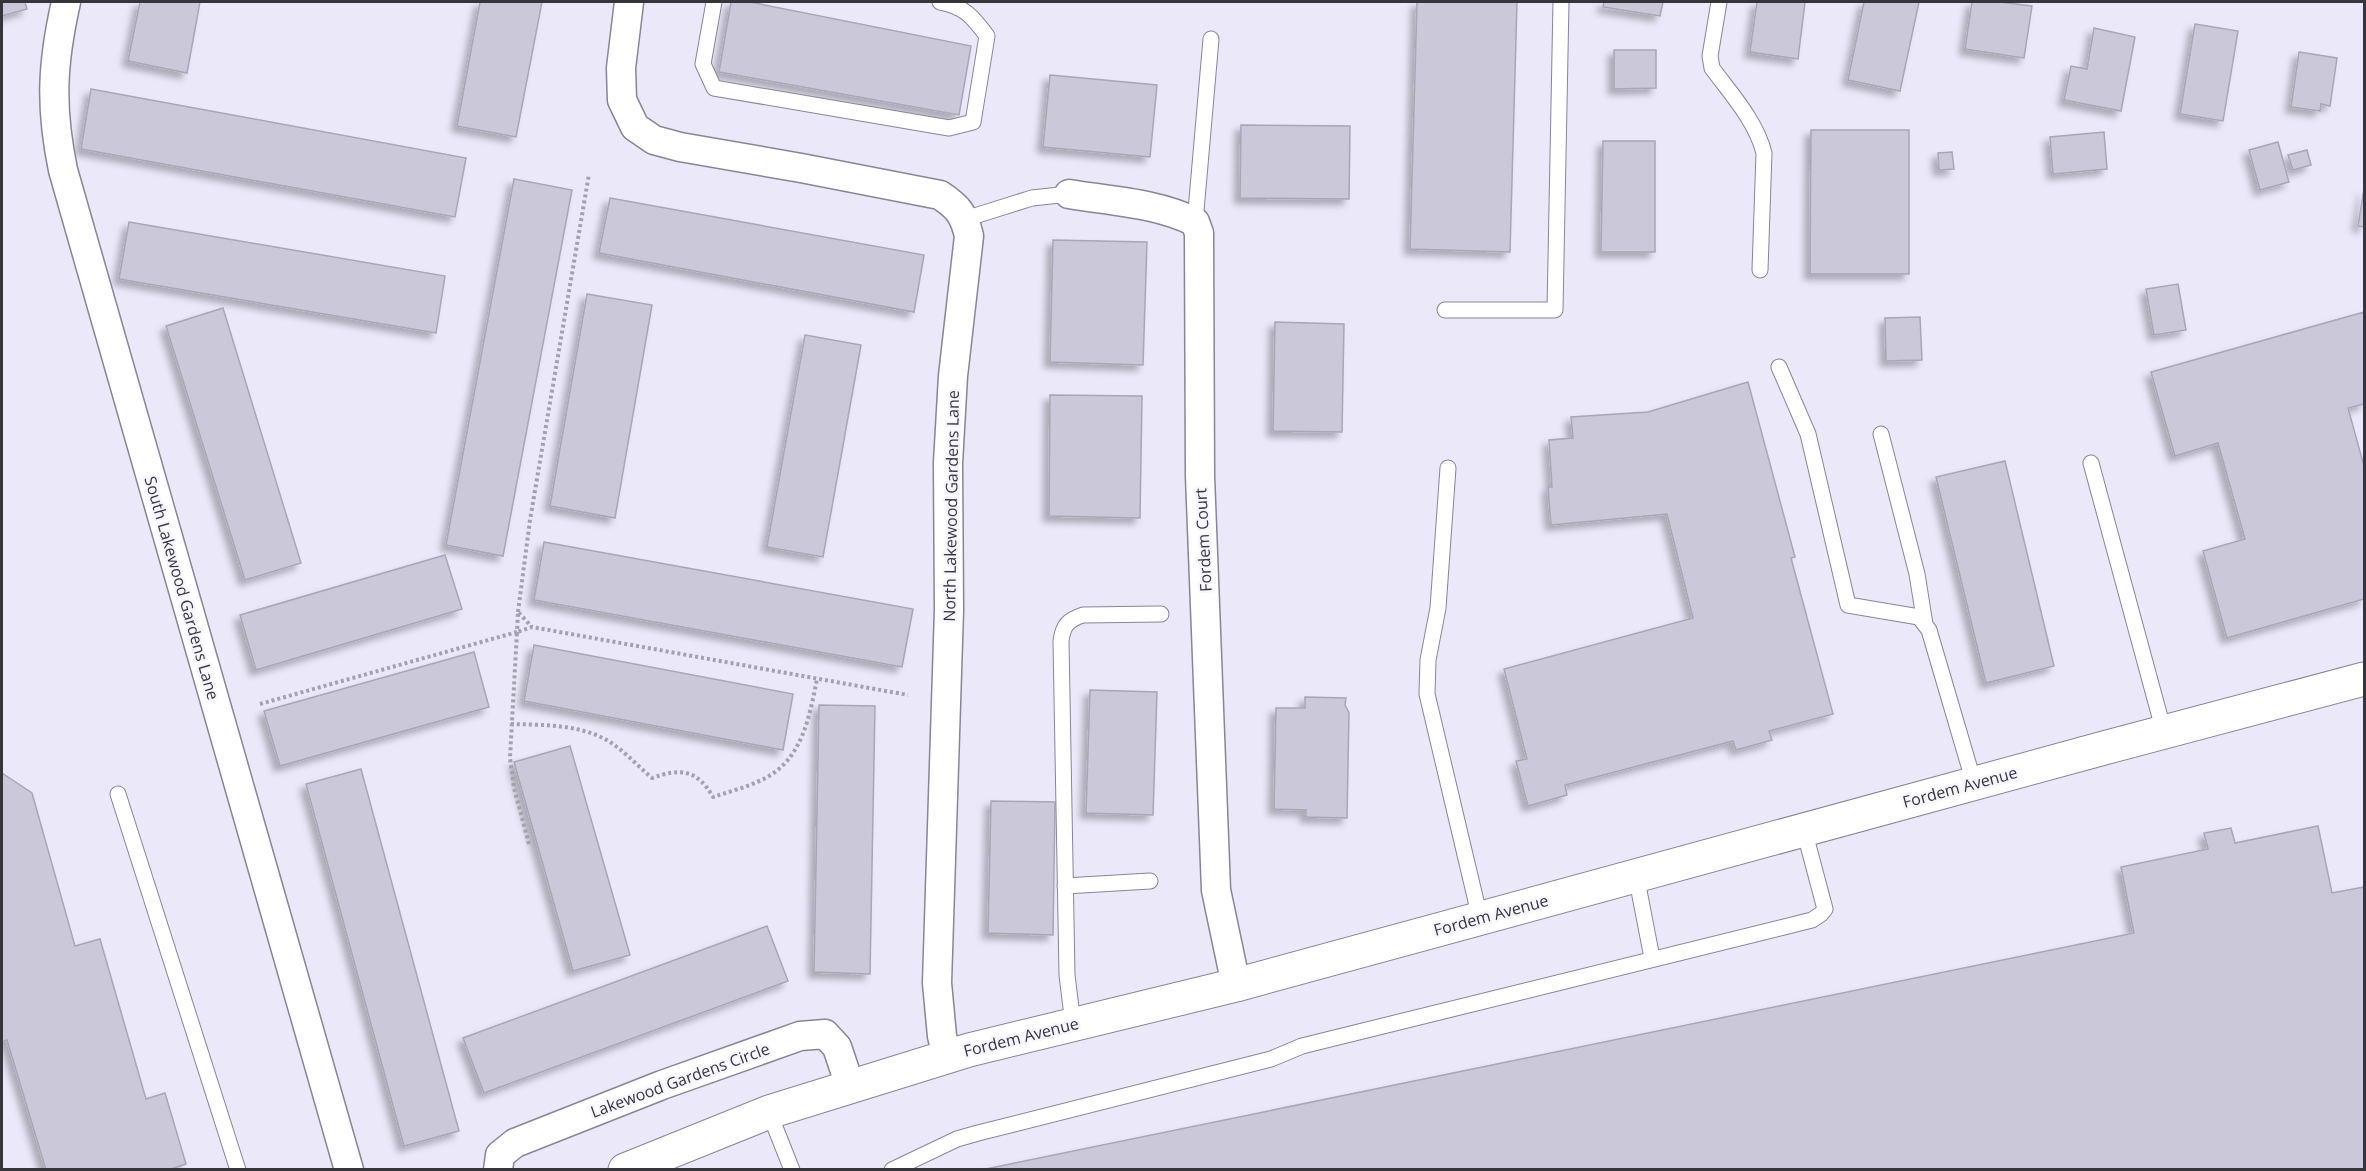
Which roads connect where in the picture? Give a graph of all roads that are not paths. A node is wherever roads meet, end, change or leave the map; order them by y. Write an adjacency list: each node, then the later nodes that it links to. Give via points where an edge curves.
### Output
1 (66, 2): 37 (street, South Lakewood Gardens Lane, via 53,85 63,170)
2 (629, 2): 10 (street, via 621,68 622,100 635,127 654,140 940,195 955,205)
3 (714, 2): 7 (lane, via 703,64 714,88 949,128 973,122 987,36)
4 (940, 2): 7 (lane)
5 (1561, 2): 13 (lane, via 1554,310)
6 (1719, 2): 12 (lane, via 1710,56 1712,68 1754,126 1764,153)
7 (957, 3)
8 (1211, 39): 11 (lane)
9 (1069, 194): 10 (lane, via 1032,198); 11 (street, via 1154,208)
10 (965, 219): 32 (street, North Lakewood Gardens Lane, via 969,236 953,376 948,463 949,610 937,983)
11 (1195, 222): 30 (street, Fordem Court, via 1199,233 1200,476 1216,890)
12 (1760, 270)
13 (1445, 310)
14 (1779, 367): 19 (lane, via 1808,434 1848,605 1919,617)
15 (1881, 434): 19 (lane, via 1917,574)
16 (2091, 463): 21 (lane)
17 (1449, 468): 28 (lane, via 1427,694)
18 (1161, 614): 27 (lane, via 1083,615 1063,627)
19 (1924, 624): 22 (lane)
20 (2364, 679): 21 (street, Fordem Avenue)
21 (2164, 732): 22 (street, Fordem Avenue)
22 (1974, 783): 24 (street, Fordem Avenue)
23 (118, 794): 36 (lane)
24 (1804, 830): 25 (street, Fordem Avenue); 29 (lane, via 1825,909 1821,914 1812,920)
25 (1636, 876): 28 (street, Fordem Avenue); 29 (lane)
26 (1150, 881): 27 (lane)
27 (1065, 886): 31 (lane, via 1067,975)
28 (1480, 918): 30 (street, Fordem Avenue)
29 (1652, 958): 40 (lane, via 978,1133)
30 (1236, 985): 31 (street, Fordem Avenue)
31 (1073, 1024): 32 (street, Fordem Avenue)
32 (947, 1056): 33 (street, Fordem Avenue)
33 (850, 1086): 34 (street, Fordem Avenue); 38 (street, Lakewood Gardens Circle, via 837,1047 825,1035 800,1036 515,1143 500,1155)
34 (769, 1112): 35 (street, Fordem Avenue); 39 (lane)
35 (627, 1169)
36 (238, 1170)
37 (349, 1170)
38 (498, 1170)
39 (792, 1170)
40 (892, 1170)

